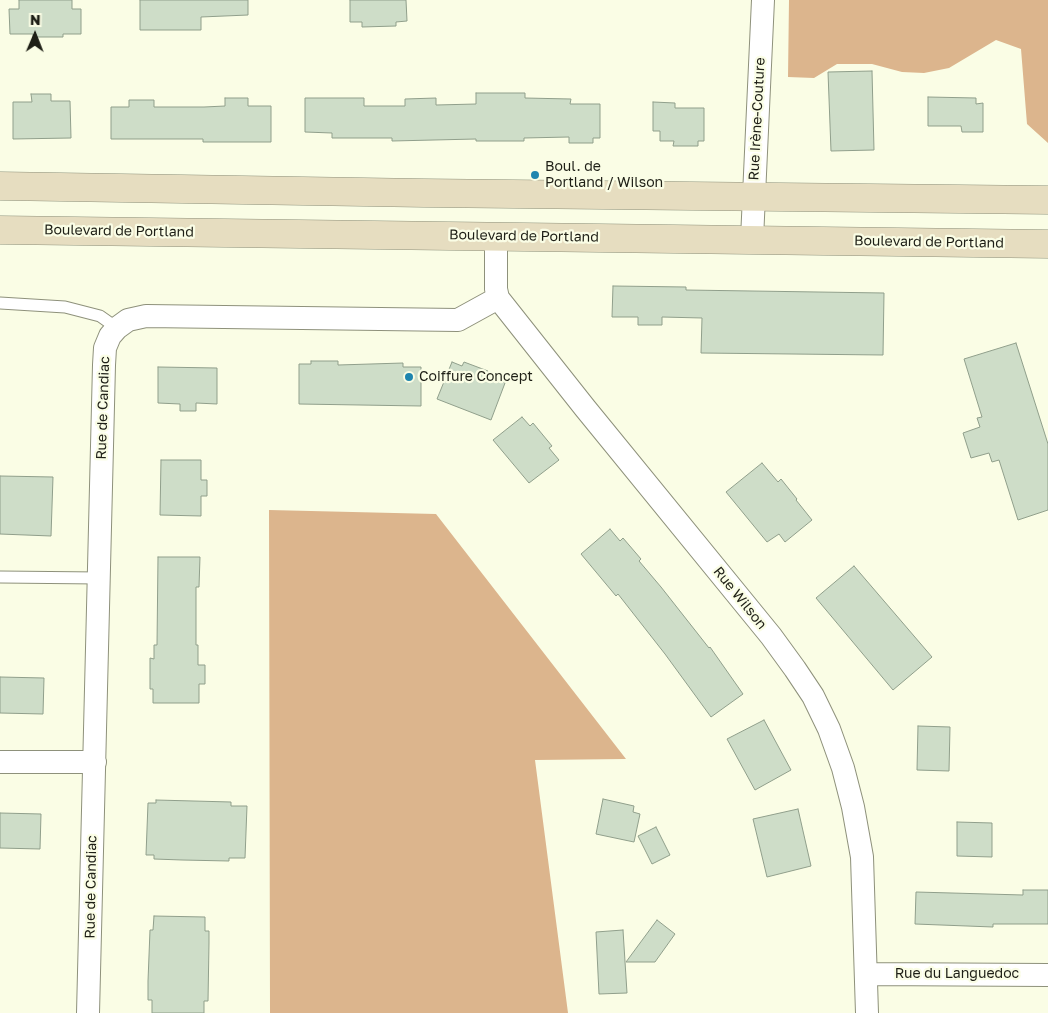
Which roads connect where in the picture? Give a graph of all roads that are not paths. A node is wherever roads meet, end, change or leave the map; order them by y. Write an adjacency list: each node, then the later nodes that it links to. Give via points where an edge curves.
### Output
1 (763, 0): 3 (street, Rue Irène-Couture)
2 (0, 186): 3 (main road)
3 (753, 196): 4 (main road); 7 (street, Rue Irène-Couture)
4 (1048, 200)
5 (0, 230): 6 (main road, Boulevard de Portland)
6 (496, 236): 7 (main road, Boulevard de Portland); 9 (street)
7 (752, 239): 8 (main road, Boulevard de Portland)
8 (1048, 244)
9 (498, 298): 11 (street, via 458,320 146,316 128,320); 16 (street, Rue Wilson, via 771,636 813,696 829,729 853,807 862,857)
10 (0, 303): 11 (lane, via 65,308 100,316)
11 (117, 328): 13 (street, Rue de Candiac, via 110,336 104,365)
12 (0, 577): 13 (lane)
13 (99, 578): 15 (street, Rue de Candiac)
14 (0, 762): 15 (street)
15 (95, 762): 18 (street, Rue de Candiac)
16 (866, 974): 17 (street, Rue du Languedoc); 19 (street, Rue Wilson)
17 (1048, 975)
18 (88, 1013)
19 (867, 1013)

